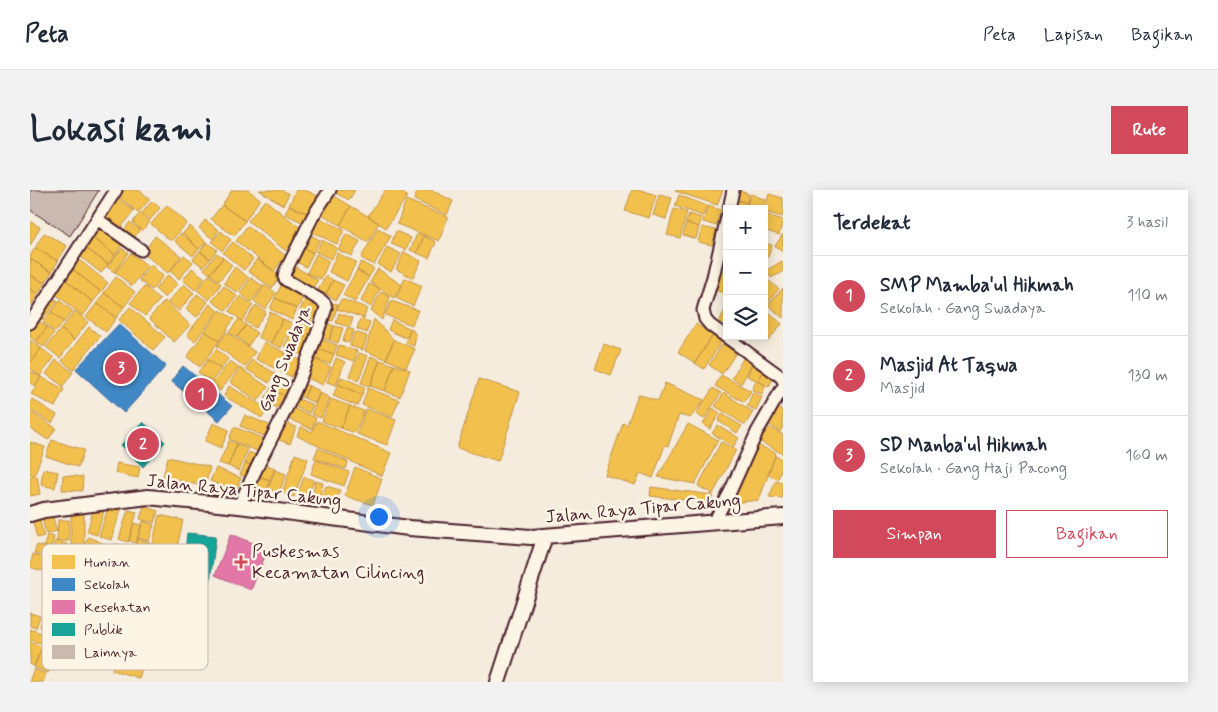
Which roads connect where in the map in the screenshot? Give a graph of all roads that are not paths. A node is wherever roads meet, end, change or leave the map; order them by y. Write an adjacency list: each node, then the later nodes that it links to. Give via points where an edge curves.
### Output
1 (116, 190): 5 (street)
2 (330, 190): 11 (street, Gang Swadaya, via 284,272 286,280 322,301 326,308 296,387)
3 (733, 190): 4 (street)
4 (730, 205)
5 (97, 219): 7 (street); 8 (street)
6 (723, 235): 9 (street, via 703,310 705,319)
7 (141, 250)
8 (30, 323)
9 (783, 380)
10 (783, 388): 14 (street, via 757,432)
11 (239, 506): 12 (street, Jalan Raya Tipar Cakung, via 148,496); 15 (street, Jalan Raya Tipar Cakung, via 409,528)
12 (30, 514)
13 (783, 517): 14 (street, Jalan Raya Tipar Cakung)
14 (714, 522): 15 (street, Jalan Raya Tipar Cakung)
15 (545, 536): 16 (street)
16 (498, 682)

